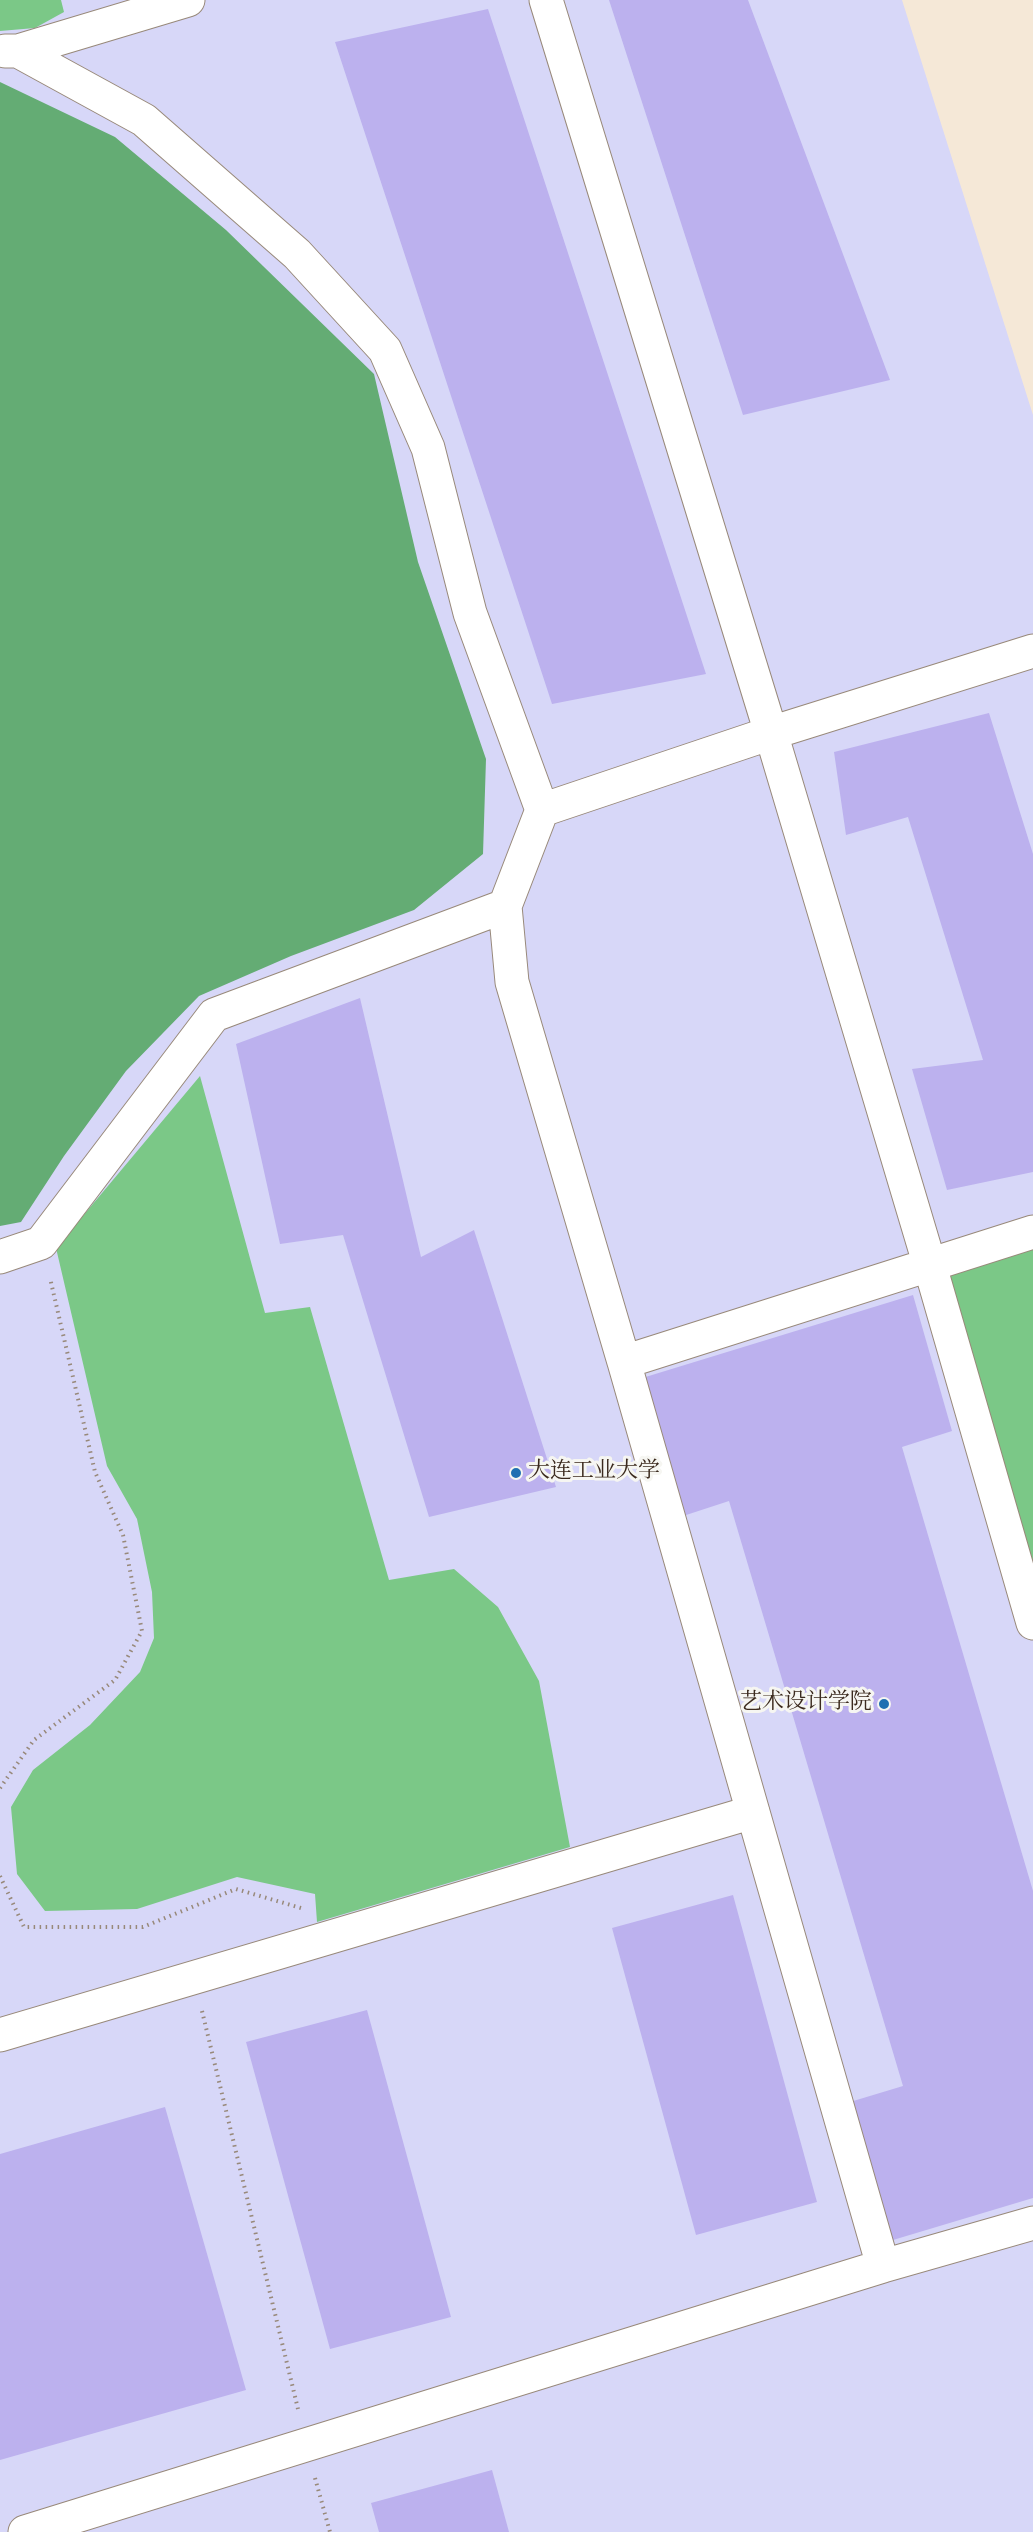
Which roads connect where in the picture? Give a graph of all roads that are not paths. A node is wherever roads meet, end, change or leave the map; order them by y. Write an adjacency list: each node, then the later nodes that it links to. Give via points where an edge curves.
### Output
1 (188, 0): 3 (street)
2 (546, 0): 5 (street)
3 (9, 51): 6 (street, via 144,120 297,254 385,350 428,448 470,613)
4 (1033, 651): 5 (street)
5 (771, 733): 6 (street); 10 (street)
6 (542, 810): 7 (street)
7 (505, 906): 9 (street, via 213,1014 41,1243); 11 (street, via 512,982)
8 (1033, 1232): 10 (street)
9 (0, 1257)
10 (930, 1266): 11 (street); 12 (street)
11 (624, 1362): 13 (street)
12 (1033, 1623)
13 (753, 1812): 14 (street); 16 (street)
14 (0, 2035)
15 (1033, 2223): 16 (street)
16 (883, 2265): 17 (street)
17 (25, 2532)

